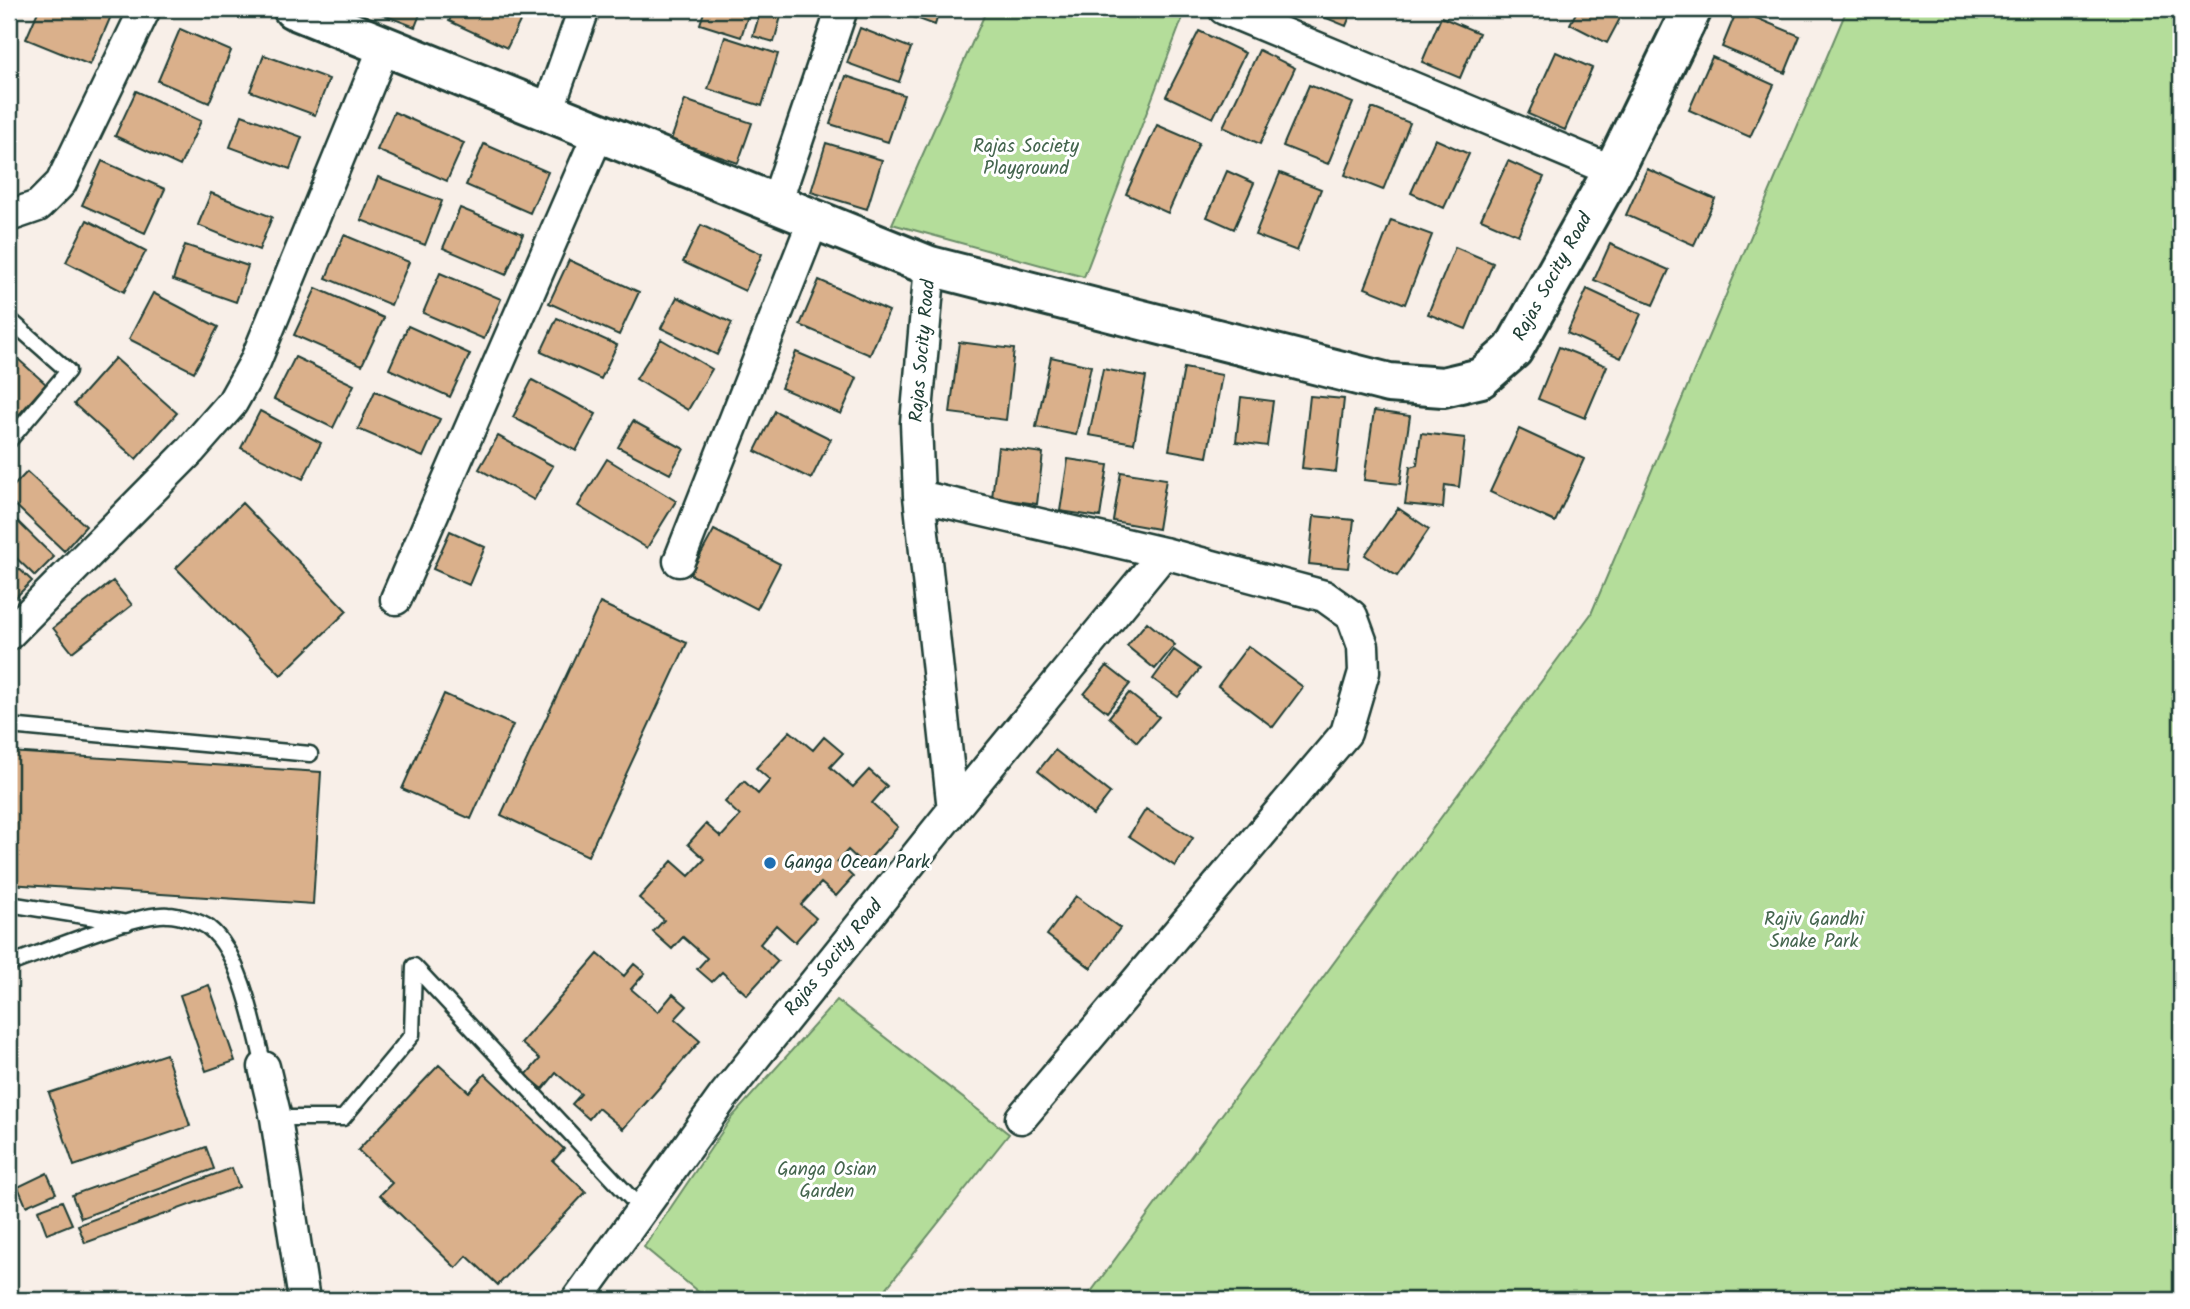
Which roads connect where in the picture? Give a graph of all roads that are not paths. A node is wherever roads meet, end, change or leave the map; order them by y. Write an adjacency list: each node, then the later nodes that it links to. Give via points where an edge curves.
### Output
1 (145, 9): 12 (street, via 61,183 38,206)
2 (584, 9): 8 (street)
3 (842, 9): 11 (street)
4 (1224, 9): 10 (street)
5 (1692, 9): 10 (street, Rajas Socity Road)
6 (312, 12): 7 (street)
7 (385, 45): 8 (street); 21 (street, via 255,362 232,403)
8 (548, 111): 9 (street)
9 (599, 132): 11 (street); 20 (street)
10 (1613, 171): 14 (street, Rajas Socity Road, via 1513,350 1481,378 1443,387 1389,383)
11 (776, 203): 13 (street)
12 (9, 216)
13 (814, 219): 14 (street); 19 (street)
14 (930, 266): 17 (street, Rajas Socity Road, via 916,423)
15 (9, 319): 16 (lane, via 68,371)
16 (9, 441)
17 (919, 496): 18 (street); 24 (street, Rajas Socity Road)
18 (1164, 553): 24 (street); 30 (street, via 1324,596 1352,617 1363,646 1358,699 1346,733)
19 (679, 561)
20 (396, 599)
21 (9, 634)
22 (9, 726): 23 (lane)
23 (310, 754)
24 (953, 810): 31 (street, Rajas Socity Road, via 723,1097)
25 (9, 904): 26 (lane)
26 (128, 923): 27 (lane); 28 (lane, via 168,914 209,928 233,961 251,1009)
27 (9, 964)
28 (264, 1067): 29 (street)
29 (276, 1118): 31 (lane, via 343,1118 412,1035 414,966); 32 (street)
30 (1021, 1118)
31 (642, 1210): 33 (street, Rajas Socity Road)
32 (304, 1300)
33 (577, 1300)

